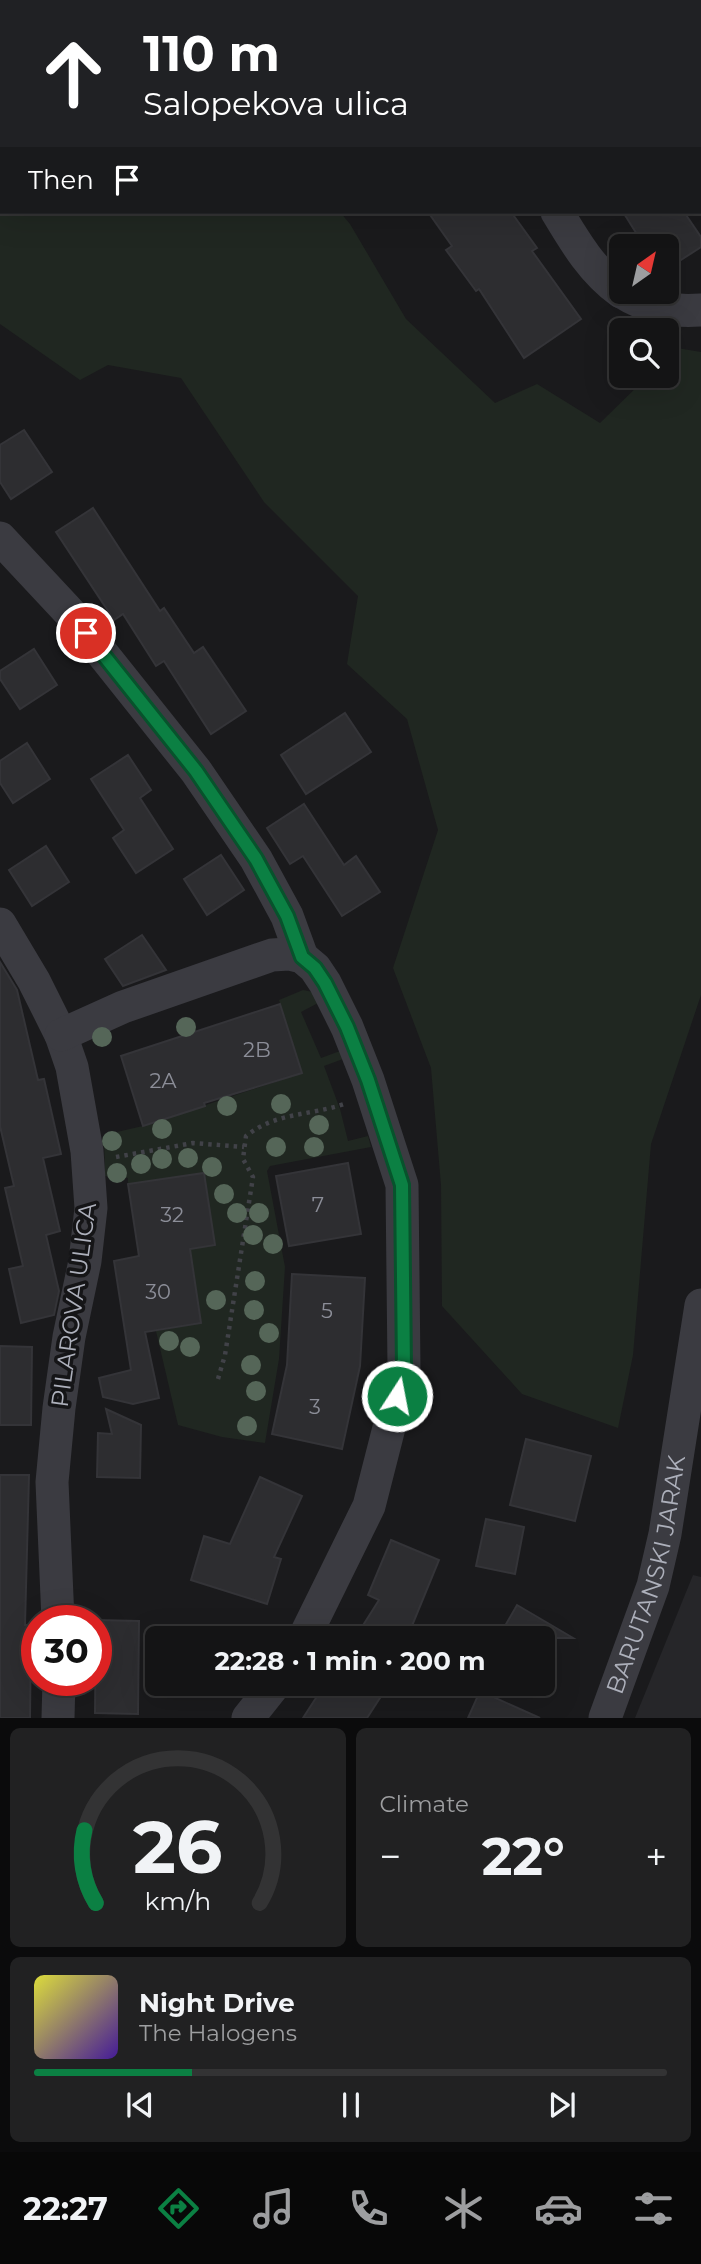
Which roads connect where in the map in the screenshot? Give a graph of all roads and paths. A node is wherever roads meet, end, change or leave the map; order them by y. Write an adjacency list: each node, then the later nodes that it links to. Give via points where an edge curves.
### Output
1 (558, 214): 2 (street, via 585,257)
2 (609, 283)
3 (647, 304): 4 (street, via 663,310)
4 (701, 310)
5 (0, 538): 7 (street, via 70,613 196,771 256,859 287,916)
6 (0, 924): 8 (street, PILAROVA ULICA)
7 (302, 957): 8 (street, via 272,955 123,1007); 15 (street, via 325,983 347,1027 402,1185 404,1269 404,1369 370,1502)
8 (61, 1035): 14 (street, PILAROVA ULICA, via 83,1127 91,1208 69,1337 52,1482)
9 (334, 1107): 10 (path, via 261,1124 246,1136)
10 (244, 1147): 11 (path, via 193,1143); 13 (path, via 243,1159 253,1177)
11 (115, 1157)
12 (701, 1305): 20 (street, BARUTANSKI JARAK, via 653,1586)
13 (218, 1379)
14 (57, 1605)
15 (310, 1626)
16 (59, 1696): 18 (street)
17 (265, 1696): 19 (street)
18 (58, 1718)
19 (248, 1718)
20 (605, 1718)

